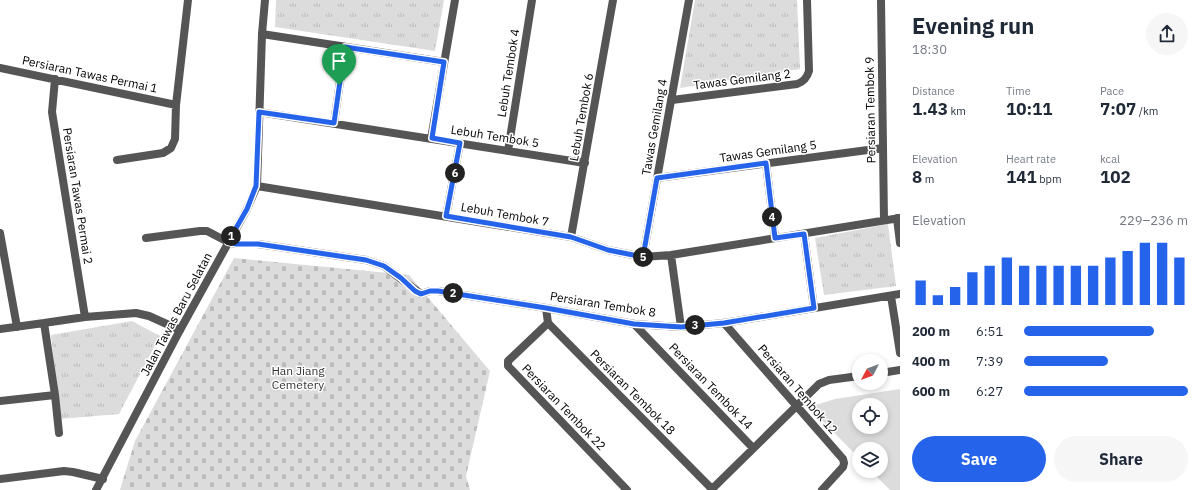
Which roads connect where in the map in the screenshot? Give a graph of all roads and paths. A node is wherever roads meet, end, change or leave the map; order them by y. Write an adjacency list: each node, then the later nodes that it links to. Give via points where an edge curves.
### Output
1 (188, 0): 15 (street)
2 (265, 0): 9 (street, Jalan Tawas Baru Selatan)
3 (454, 0): 11 (street)
4 (532, 0): 21 (street, Lebuh Tembok 4)
5 (614, 0): 23 (street, Lebuh Tembok 6)
6 (689, 0): 14 (street, Tawas Gemilang 4)
7 (807, 0): 14 (street, Tawas Gemilang 2, via 808,71 803,82)
8 (881, 0): 20 (street, Persiaran Tembok 9)
9 (262, 34): 10 (street); 16 (street, Jalan Tawas Baru Selatan)
10 (345, 47): 11 (street); 17 (street)
11 (444, 62): 18 (street)
12 (0, 68): 13 (street, Persiaran Tawas Permai 1)
13 (56, 79): 15 (street, Persiaran Tawas Permai 1); 44 (street, Persiaran Tawas Permai 2, via 52,112)
14 (672, 100): 25 (street, Tawas Gemilang 4)
15 (176, 104): 22 (street, via 175,139 170,148 163,152)
16 (259, 112): 17 (street, Lebuh Tembok 5); 26 (street, Jalan Tawas Baru Selatan)
17 (334, 123): 18 (street, Lebuh Tembok 5)
18 (432, 138): 19 (street, Lebuh Tembok 5)
19 (460, 143): 21 (street, Lebuh Tembok 5); 27 (street)
20 (883, 148): 24 (street, Tawas Gemilang 5); 29 (street, Persiaran Tembok 9)
21 (508, 151): 23 (street, Lebuh Tembok 5)
22 (117, 160)
23 (585, 163): 32 (street, Lebuh Tembok 6)
24 (766, 163): 25 (street, Tawas Gemilang 5); 34 (street)
25 (657, 178): 38 (street, Tawas Gemilang 4)
26 (256, 186): 27 (street, Lebuh Tembok 7); 35 (street, Jalan Tawas Baru Selatan, via 247,209)
27 (446, 216): 32 (street, Lebuh Tembok 7)
28 (898, 218): 29 (street, Lebuh Tembok 7); 36 (street)
29 (884, 220): 31 (street, Lebuh Tembok 7)
30 (0, 233): 39 (street)
31 (804, 234): 34 (street, Lebuh Tembok 7); 43 (street)
32 (571, 237): 38 (street, Lebuh Tembok 7, via 608,250)
33 (146, 238): 35 (street, via 204,231)
34 (775, 238): 37 (street, Lebuh Tembok 7)
35 (228, 242): 42 (street, Persiaran Tembok 8, via 366,260 384,266 421,294 438,291); 52 (street, Jalan Tawas Baru Selatan)
36 (900, 243)
37 (672, 254): 38 (street, Lebuh Tembok 7); 50 (street)
38 (643, 257)
39 (2, 258): 49 (street)
40 (900, 294): 41 (street, Persiaran Tembok 8)
41 (891, 296): 43 (street, Persiaran Tembok 8); 53 (street)
42 (546, 308): 45 (street); 48 (street, Persiaran Tembok 8)
43 (814, 308): 46 (street, Persiaran Tembok 8)
44 (85, 317): 47 (street); 52 (street, via 136,313)
45 (548, 323): 65 (street, Persiaran Tembok 22, via 508,361 508,366); 66 (street, Persiaran Tembok 18)
46 (724, 323): 50 (street, Persiaran Tembok 8); 59 (street, Persiaran Tembok 12)
47 (44, 324): 49 (street); 57 (street)
48 (634, 324): 50 (street, Persiaran Tembok 8); 61 (street, Persiaran Tembok 14)
49 (17, 327): 51 (street)
50 (681, 327)
51 (0, 329)
52 (180, 330): 63 (street, Jalan Tawas Baru Selatan)
53 (900, 353)
54 (900, 370): 55 (street)
55 (888, 372)
56 (852, 377): 59 (street, via 821,383)
57 (55, 395): 58 (street); 60 (street)
58 (0, 401)
59 (796, 407): 61 (street); 67 (street, Persiaran Tembok 12, via 844,461 843,467)
60 (59, 433)
61 (753, 448): 66 (street)
62 (0, 479): 63 (street, via 64,471)
63 (103, 479): 64 (street, Jalan Tawas Baru Selatan)
64 (96, 490)
65 (627, 490)
66 (712, 490)
67 (822, 490)

